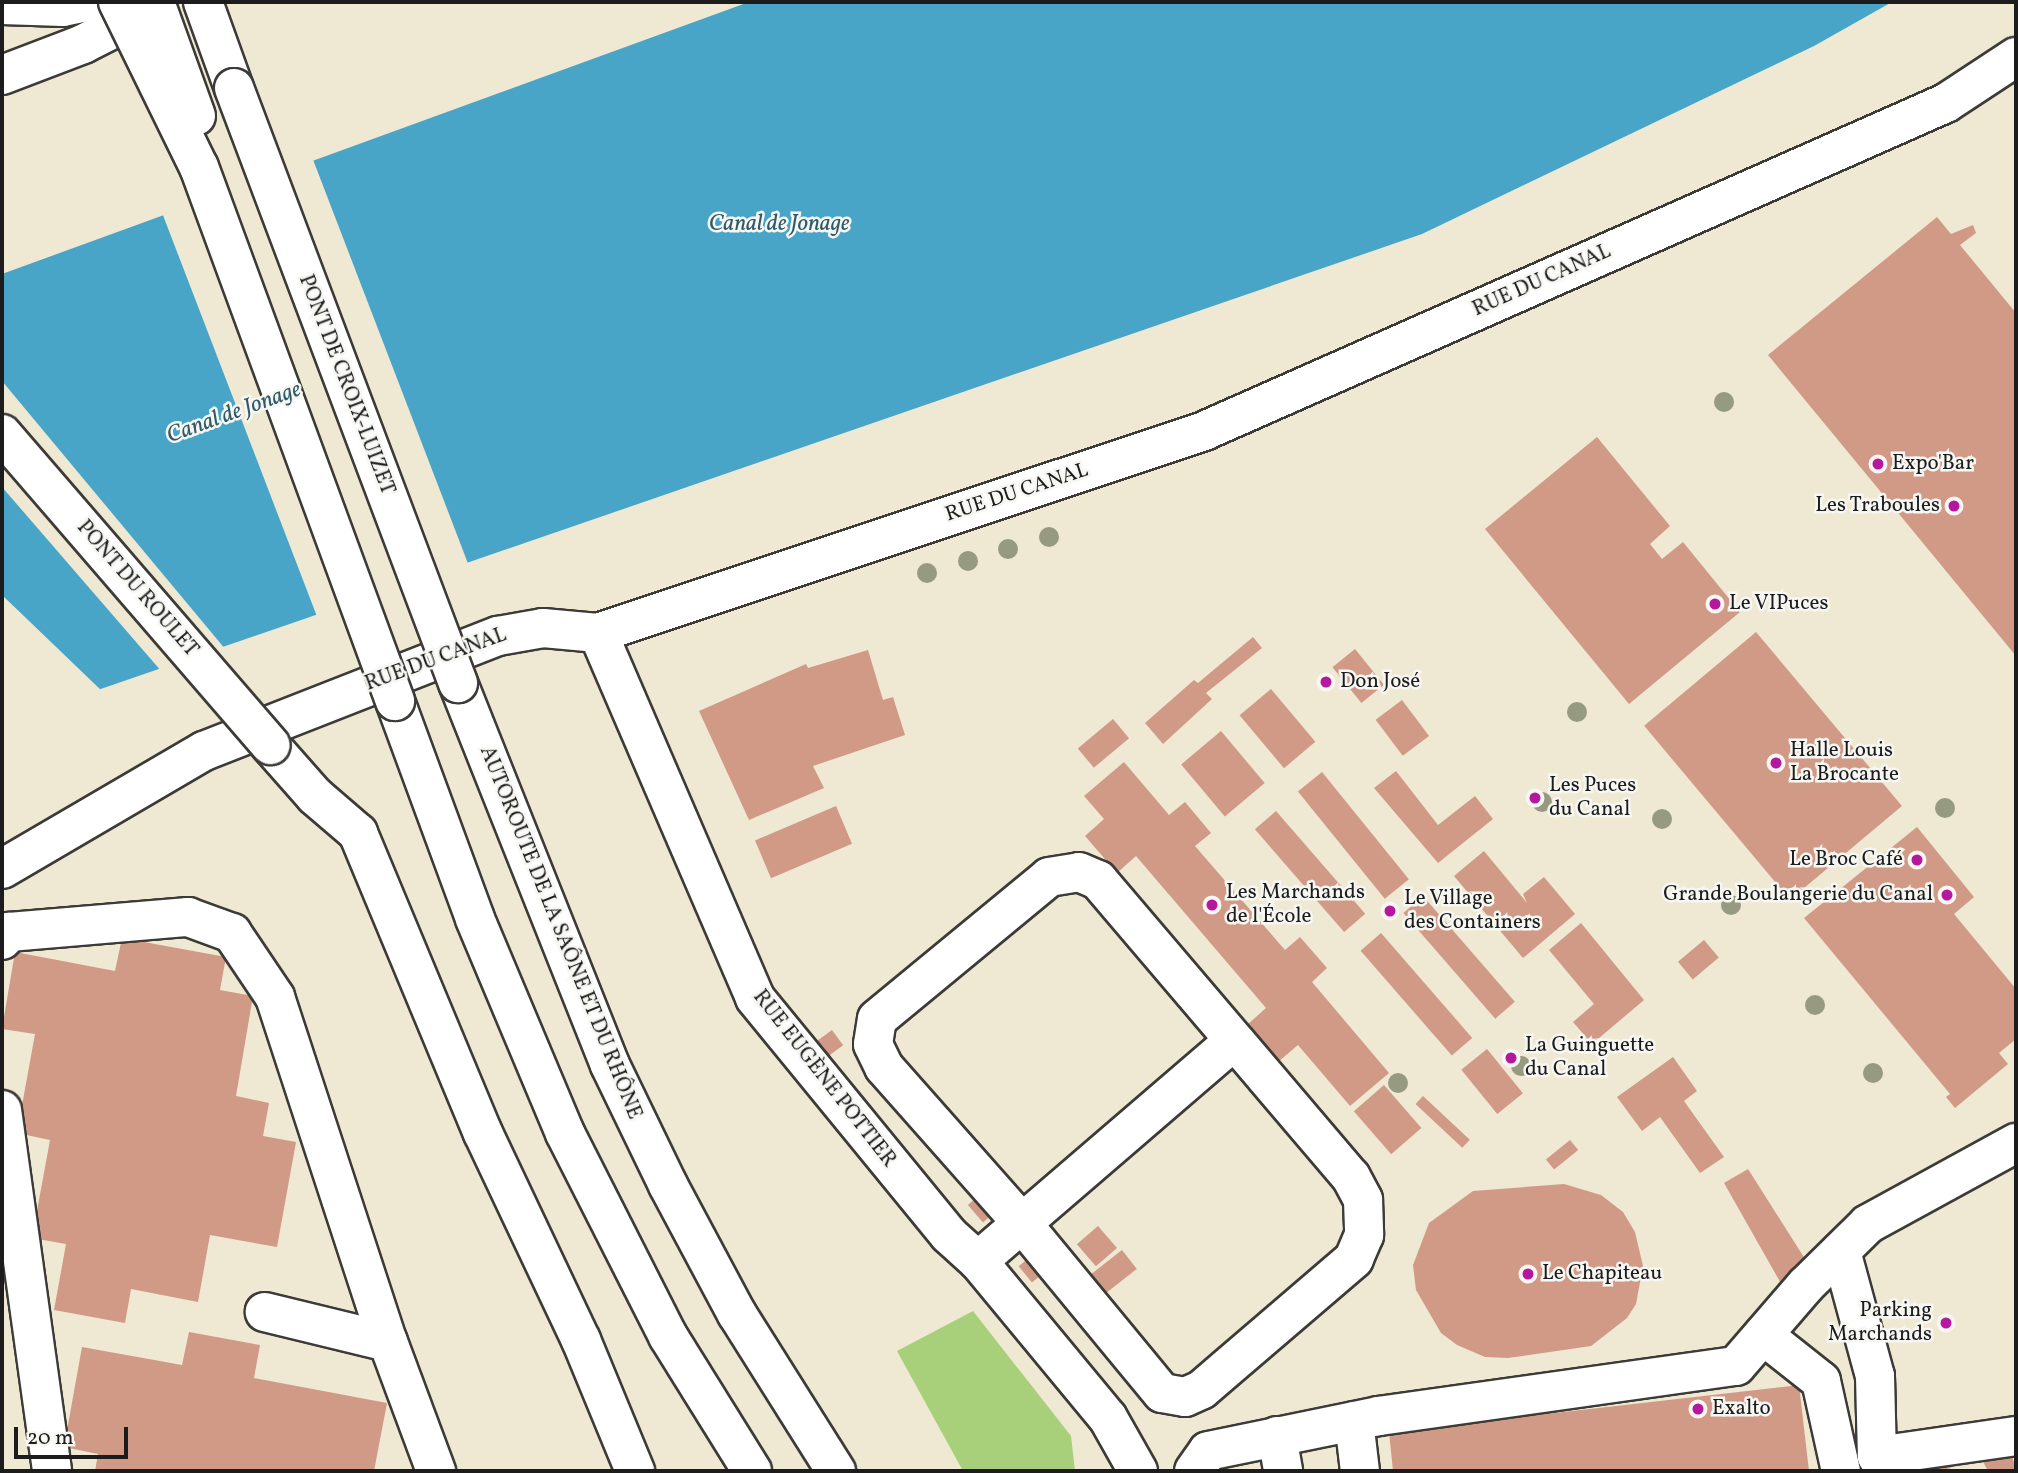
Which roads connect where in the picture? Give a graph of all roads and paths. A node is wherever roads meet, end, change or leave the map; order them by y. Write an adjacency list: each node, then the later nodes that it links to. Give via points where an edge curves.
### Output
1 (87, 2): 7 (main road, via 50,8)
2 (118, 2): 11 (main road, bridge)
3 (155, 2): 11 (main road, bridge, via 196,111)
4 (166, 2): 9 (main road, via 83,44)
5 (203, 2): 10 (main road, PONT DE CROIX-LUIZET)
6 (232, 2): 10 (main road, via 238,26)
7 (2, 5)
8 (2016, 57): 13 (main road, RUE DU CANAL, via 1946,103 1204,431)
9 (2, 75)
10 (234, 88): 14 (main road, PONT DE CROIX-LUIZET, bridge)
11 (199, 167): 33 (main road, bridge, via 475,919 565,1133 668,1336)
12 (2, 434): 32 (main road, PONT DU ROULET, bridge, via 315,796 358,833 483,1133 581,1340)
13 (598, 633): 15 (main road, RUE DU CANAL, via 521,630 332,699 204,751); 22 (main road, RUE EUGÈNE POTTIER, via 615,682 755,998 949,1235)
14 (458, 683): 34 (main road, AUTOROUTE DE LA SAÔNE ET DU RHÔNE, via 563,952 656,1161 737,1314)
15 (2, 869)
16 (4, 928): 25 (main road, via 188,917 232,933 275,997)
17 (1233, 1042): 20 (main road); 20 (main road, via 1351,1177 1363,1200 1364,1235 1354,1259 1201,1390 1185,1397 1162,1392); 20 (main road, via 1098,880 1079,872 1049,877 877,1019 873,1044 884,1067)
18 (2, 1110): 30 (main road)
19 (2016, 1143): 21 (main road, via 1868,1224)
20 (1022, 1223): 22 (main road)
21 (1841, 1251): 24 (main road); 29 (main road, via 1875,1376)
22 (978, 1261): 35 (main road, RUE EUGÈNE POTTIER, via 1108,1418)
23 (265, 1312): 25 (main road)
24 (1763, 1335): 26 (main road, via 1736,1366); 38 (main road, via 1821,1381)
25 (388, 1342): 31 (main road)
26 (1354, 1421): 28 (main road); 37 (main road)
27 (2016, 1436): 29 (main road)
28 (1280, 1454): 36 (main road, via 1208,1451)
29 (1882, 1464)
30 (52, 1471)
31 (436, 1471)
32 (635, 1471)
33 (752, 1471)
34 (836, 1471)
35 (1138, 1471)
36 (1194, 1471)
37 (1360, 1471)
38 (1841, 1471)

